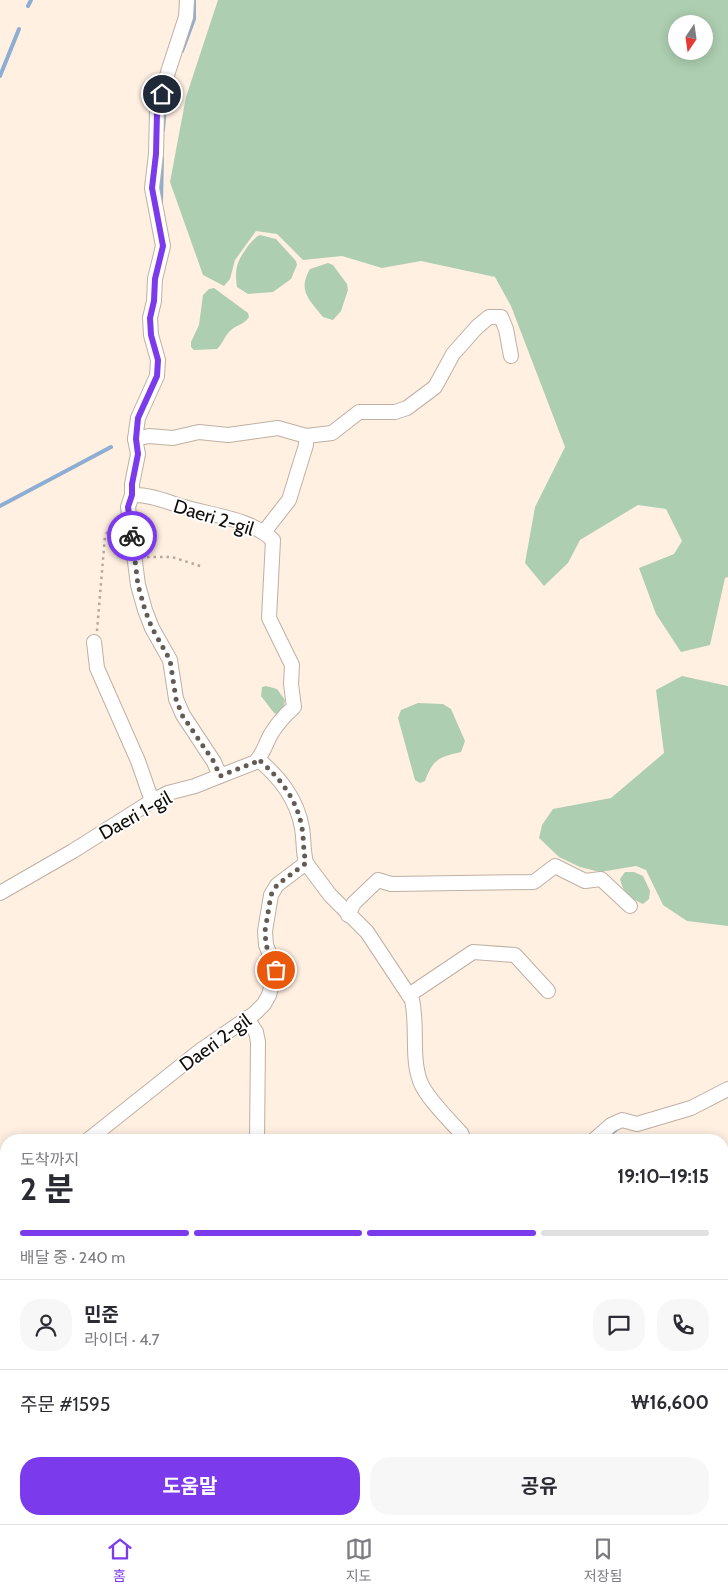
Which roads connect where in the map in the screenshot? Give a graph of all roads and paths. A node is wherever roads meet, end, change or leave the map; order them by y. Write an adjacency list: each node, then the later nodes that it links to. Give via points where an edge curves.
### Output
1 (187, 0): 4 (street, via 186,17 157,112 152,188 163,246 150,318 158,360 157,376 138,418)
2 (510, 356): 3 (street, via 501,317 489,317 453,354 435,387 407,408 395,412 359,412 332,433)
3 (306, 436): 4 (street, via 278,428 228,435 199,432 173,438 149,436); 6 (street, via 289,500)
4 (136, 439): 5 (street, via 138,454)
5 (130, 501): 6 (street, Daeri 2-gil, via 143,494 230,518); 7 (street); 9 (path, via 105,536)
6 (264, 532): 10 (street, Daeri 2-gil, via 273,540 269,618 292,665 294,707 270,735 265,751)
7 (133, 556): 8 (path, via 172,557); 11 (street, via 145,610 170,660 182,715)
8 (203, 567)
9 (94, 642): 12 (street, via 97,668 138,761)
10 (258, 759): 11 (street, Daeri 1-gil); 13 (street, via 278,778 297,807)
11 (220, 776): 12 (street, Daeri 1-gil, via 168,793)
12 (152, 802): 14 (street, Daeri 1-gil)
13 (306, 863): 16 (street); 19 (street, Daeri 2-gil, via 277,885 271,895 265,931 266,945 276,970 269,995)
14 (0, 893)
15 (630, 906): 16 (street, via 601,879 586,881 555,866 534,882 391,884 378,880 354,903)
16 (348, 914): 18 (street, via 367,932)
17 (548, 991): 18 (street, via 515,955 473,952)
18 (409, 995): 23 (street, via 415,1013 417,1069 421,1084)
19 (247, 1018): 21 (street, Daeri 2-gil, via 195,1054); 22 (street, via 258,1042)
20 (728, 1089): 24 (street, via 691,1108 637,1124 622,1120)
21 (95, 1134)
22 (257, 1134)
23 (461, 1134)
24 (601, 1134)

